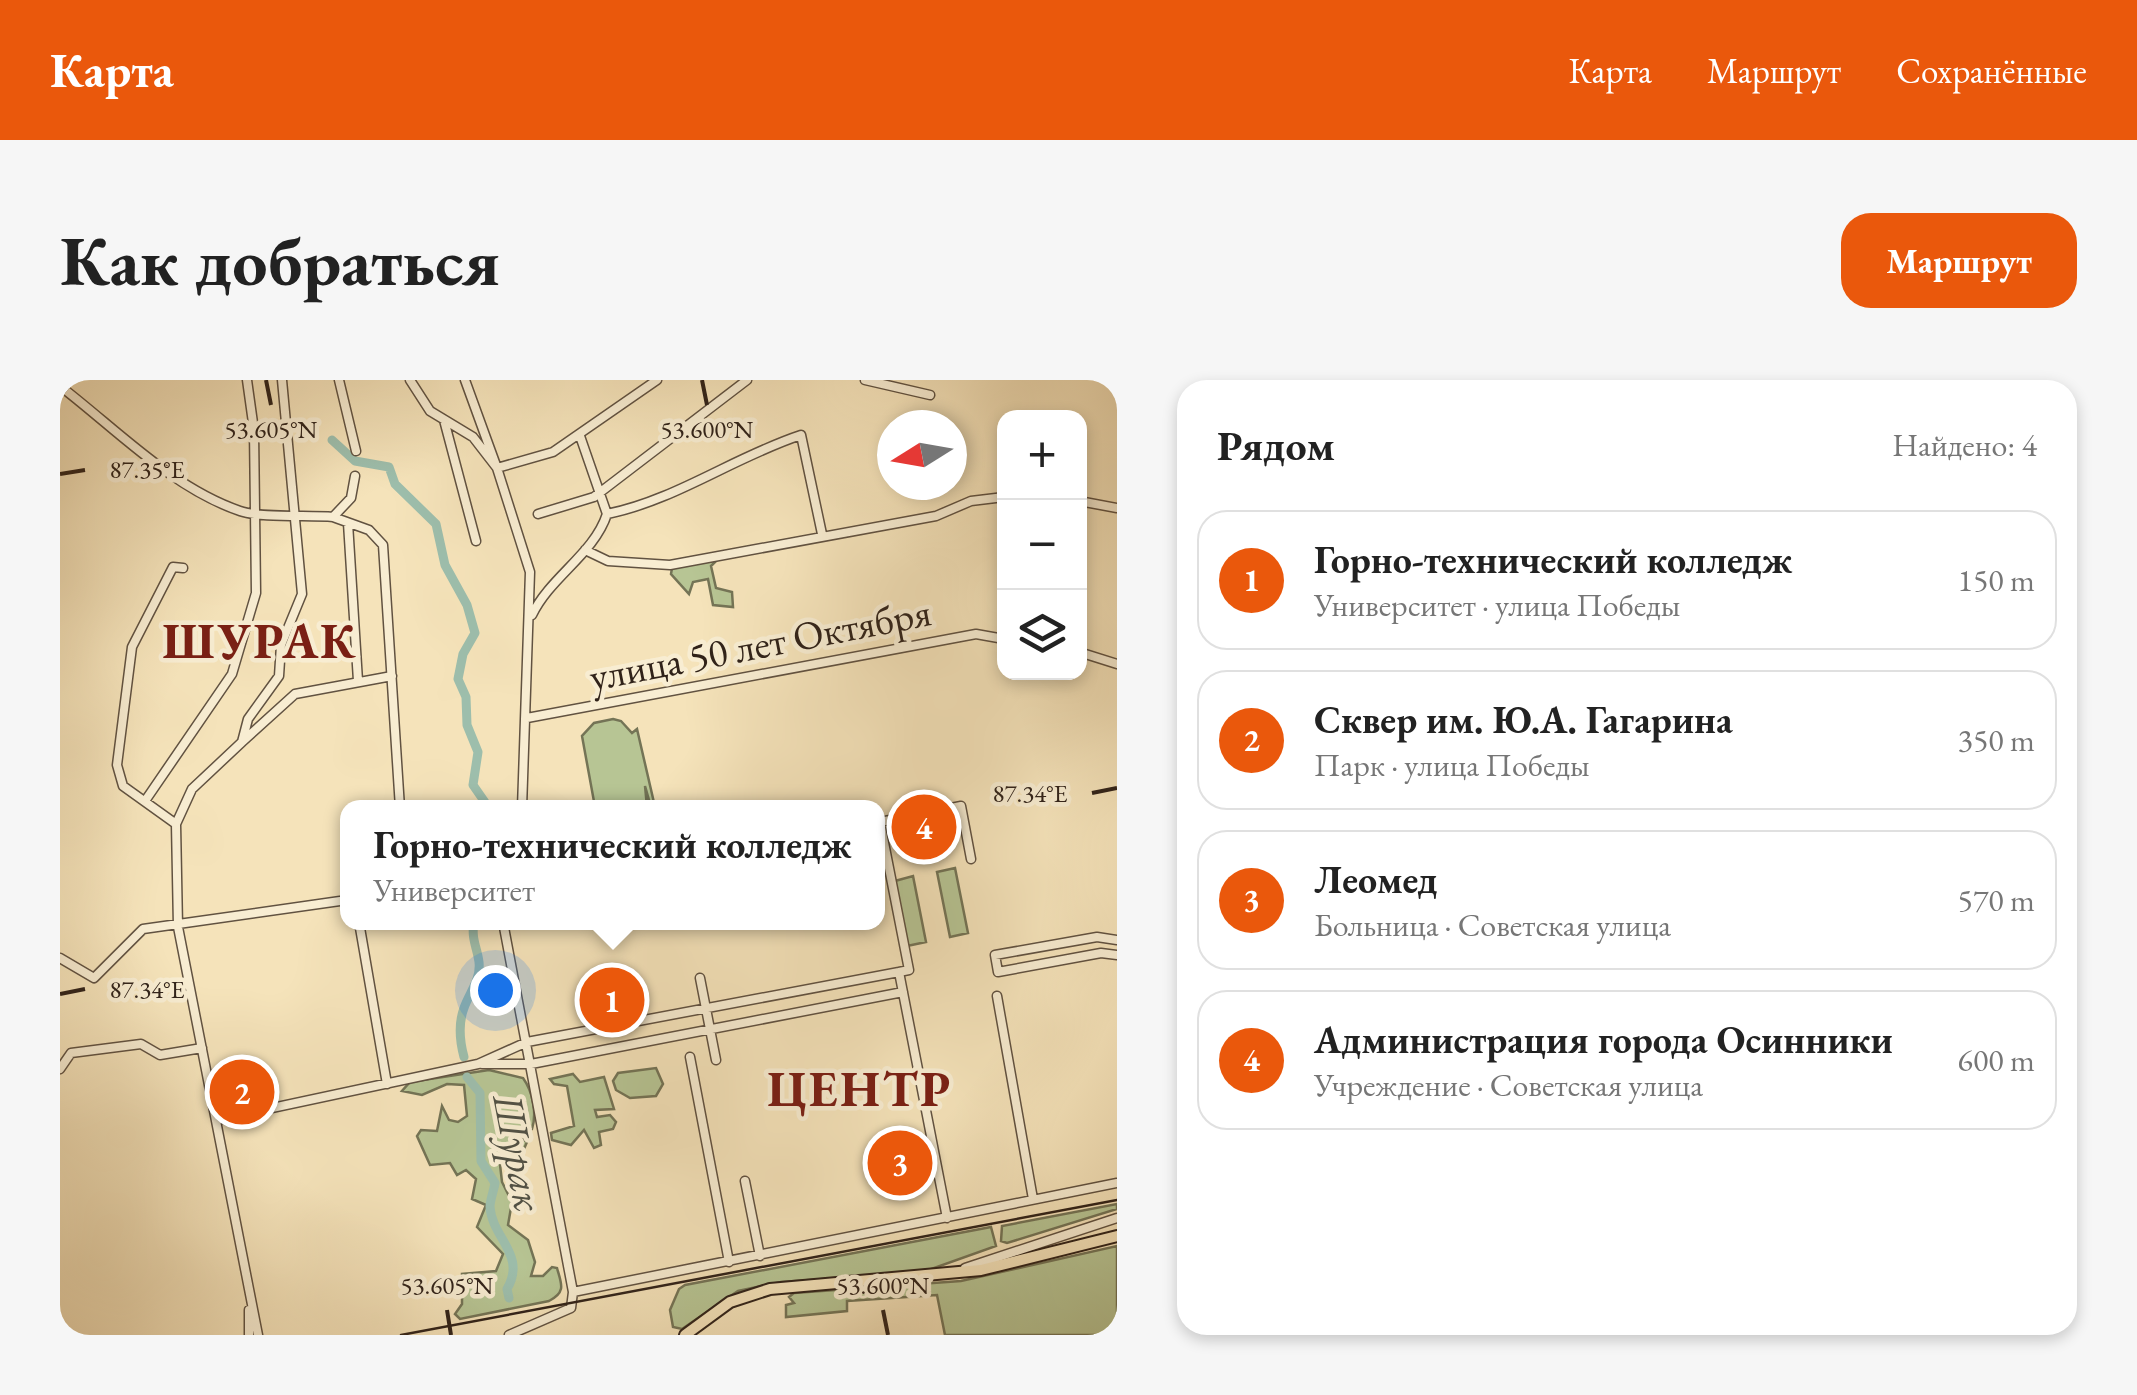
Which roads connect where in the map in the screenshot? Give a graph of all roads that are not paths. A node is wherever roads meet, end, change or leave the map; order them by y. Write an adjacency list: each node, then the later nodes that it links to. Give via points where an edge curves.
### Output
1 (246, 380): 21 (street, via 254,430)
2 (282, 380): 20 (street)
3 (339, 380): 13 (street)
4 (410, 380): 11 (street, via 422,402)
5 (465, 380): 14 (street)
6 (657, 380): 12 (street)
7 (747, 380): 16 (street)
8 (865, 380): 10 (street)
9 (60, 386): 21 (street, via 174,475)
10 (930, 395)
11 (444, 420): 14 (street, via 473,437); 27 (street)
12 (580, 436): 14 (street, via 553,452); 16 (street)
13 (356, 451)
14 (497, 468): 30 (street, via 530,572)
15 (355, 476): 24 (street, via 351,498)
16 (600, 491): 22 (street); 23 (street)
17 (997, 498): 26 (street, via 971,500 936,516)
18 (1087, 502): 19 (street)
19 (1117, 508)
20 (296, 512): 21 (street); 24 (street); 37 (street, via 302,594 281,645 280,676 248,720)
21 (254, 514): 40 (street, via 256,593 232,674)
22 (538, 514)
23 (607, 514): 26 (street, via 639,507 801,436); 28 (street)
24 (333, 517): 25 (street)
25 (348, 523): 34 (street, via 378,535 383,545); 35 (street)
26 (822, 534): 28 (street, via 670,565 608,562)
27 (476, 541)
28 (584, 550): 30 (street, via 555,578)
29 (183, 568): 40 (street, via 173,567 165,578 132,646 117,765 123,786)
30 (530, 619): 36 (street)
31 (997, 638): 36 (street, улица 50 лет Октября, via 976,634)
32 (1087, 654): 33 (street)
33 (1117, 664)
34 (392, 676): 35 (street); 38 (street)
35 (358, 680): 37 (street, via 295,694)
36 (528, 718): 39 (street)
37 (242, 742): 42 (street, via 192,788)
38 (400, 800)
39 (523, 800)
40 (145, 801): 42 (street)
41 (885, 821): 44 (street, via 961,806)
42 (176, 824): 46 (street)
43 (885, 848): 52 (street, via 909,970)
44 (971, 859)
45 (340, 901): 46 (street)
46 (178, 927): 51 (street, via 143,929 94,978); 59 (street)
47 (361, 930): 65 (street)
48 (504, 930): 58 (street)
49 (1114, 938): 50 (street, via 995,955 998,972)
50 (1117, 955)
51 (60, 958)
52 (899, 972): 54 (street); 56 (street)
53 (700, 978): 56 (street)
54 (903, 992): 57 (street); 70 (street)
55 (998, 996): 69 (street)
56 (706, 1009): 57 (street); 58 (street)
57 (710, 1029): 61 (street); 63 (street)
58 (527, 1042): 62 (street); 63 (street)
59 (202, 1048): 64 (street, via 160,1055 141,1044 104,1047 72,1054); 66 (street)
60 (690, 1056): 74 (street)
61 (716, 1060)
62 (478, 1064): 63 (street); 65 (street)
63 (531, 1064): 76 (street)
64 (60, 1069)
65 (387, 1084): 66 (street)
66 (216, 1120): 77 (street)
67 (745, 1181): 73 (street)
68 (1117, 1183): 69 (street)
69 (1034, 1199): 70 (street)
70 (947, 1218): 73 (street)
71 (1117, 1218): 75 (street)
72 (1117, 1236): 75 (main road)
73 (760, 1256): 74 (street)
74 (729, 1262): 76 (street)
75 (942, 1275): 81 (main road, via 770,1289 730,1302)
76 (573, 1292): 80 (street, via 571,1308)
77 (249, 1300): 78 (street); 79 (street)
78 (249, 1335)
79 (258, 1335)
80 (509, 1335)
81 (685, 1335)

